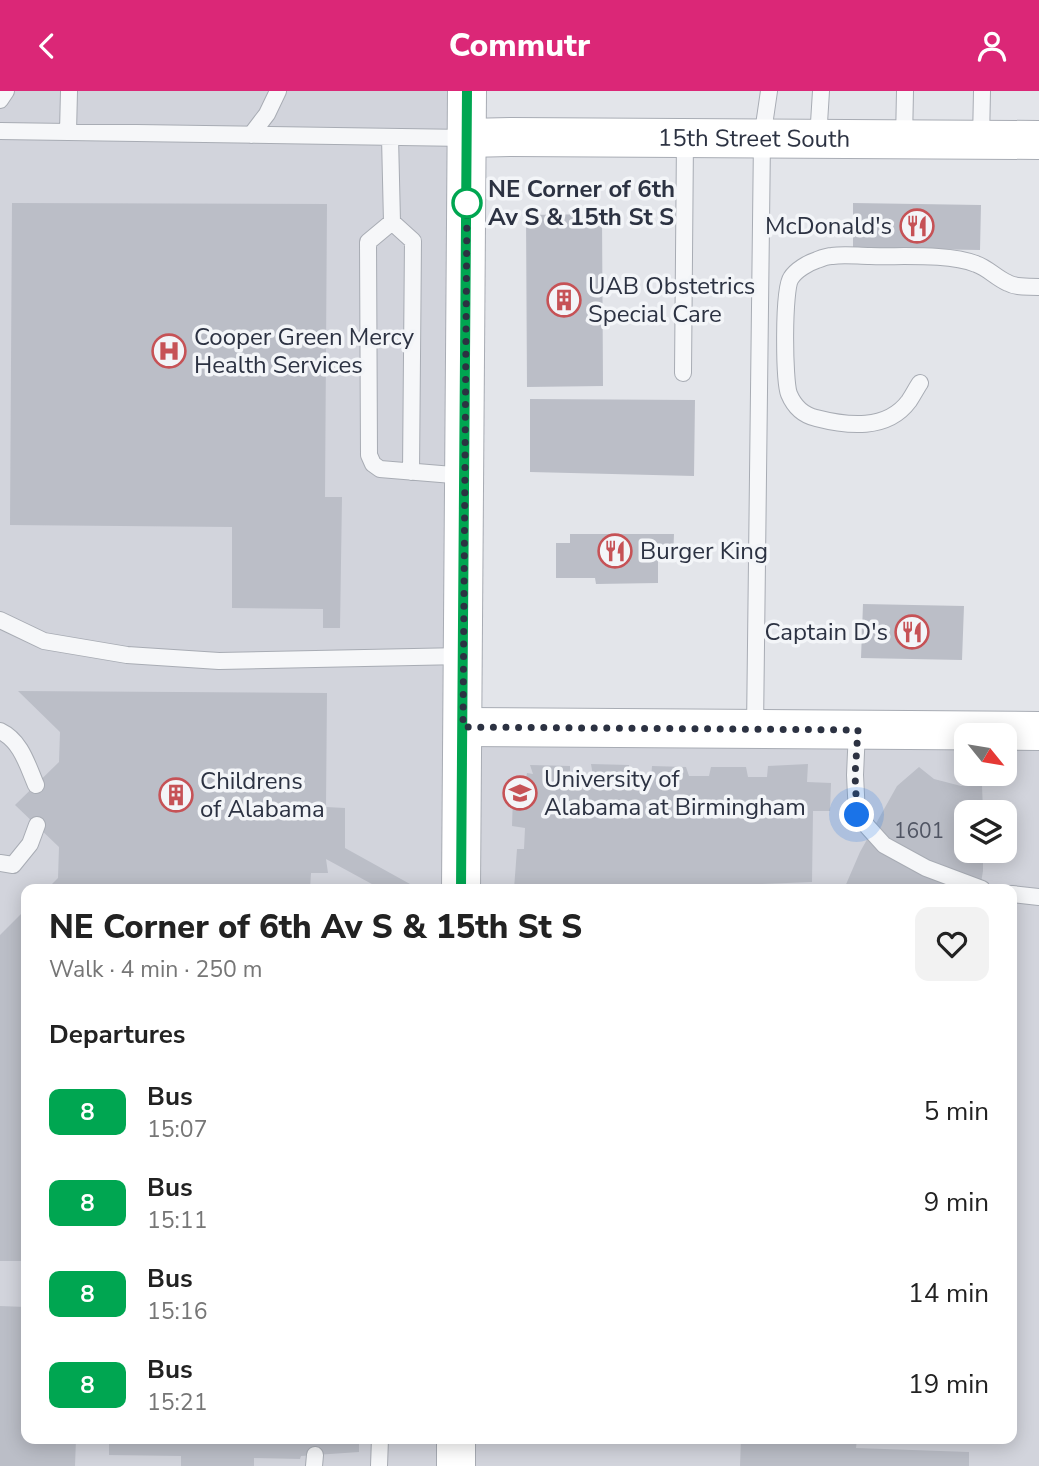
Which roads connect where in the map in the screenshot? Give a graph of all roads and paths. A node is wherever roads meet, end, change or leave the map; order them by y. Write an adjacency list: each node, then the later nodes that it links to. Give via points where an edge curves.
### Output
1 (6, 91): 9 (lane)
2 (69, 91): 11 (lane)
3 (278, 91): 12 (lane)
4 (467, 91): 14 (street)
5 (769, 91): 16 (lane)
6 (821, 91): 17 (lane)
7 (905, 91): 18 (lane)
8 (982, 91): 19 (lane)
9 (0, 100)
10 (0, 131): 11 (lane)
11 (68, 132): 12 (lane)
12 (251, 135): 13 (lane)
13 (390, 137): 14 (lane); 21 (lane)
14 (467, 138): 15 (street, 15th Street South); 26 (street)
15 (685, 139): 16 (street, 15th Street South); 23 (lane)
16 (762, 139): 17 (street, 15th Street South); 30 (lane)
17 (818, 139): 18 (street, 15th Street South)
18 (904, 140): 19 (street, 15th Street South)
19 (981, 140): 20 (street, 15th Street South)
20 (1039, 141)
21 (392, 222): 25 (lane, via 414,241); 25 (lane, via 368,242 369,456 380,469)
22 (1039, 287): 24 (lane, via 1005,282 974,263 927,257 832,256 815,261 790,279 786,367 788,392 797,408 810,417 832,422 877,423 908,403)
23 (683, 373)
24 (920, 383)
25 (411, 472): 26 (lane)
26 (464, 477): 28 (street)
27 (0, 620): 28 (lane, via 44,641 127,655 219,661)
28 (463, 656): 29 (street)
29 (463, 727): 30 (street); 37 (street)
30 (755, 729): 31 (street)
31 (858, 730): 33 (street); 38 (lane, via 857,815 884,845)
32 (0, 731): 34 (lane, via 20,747)
33 (1039, 731)
34 (36, 785)
35 (37, 825): 36 (lane, via 30,844 13,865)
36 (0, 863)
37 (461, 884)
38 (969, 884)
39 (1017, 895): 40 (lane)
40 (1039, 897)
41 (380, 1444): 43 (lane)
42 (456, 1444): 44 (street)
43 (379, 1466)
44 (456, 1466)

